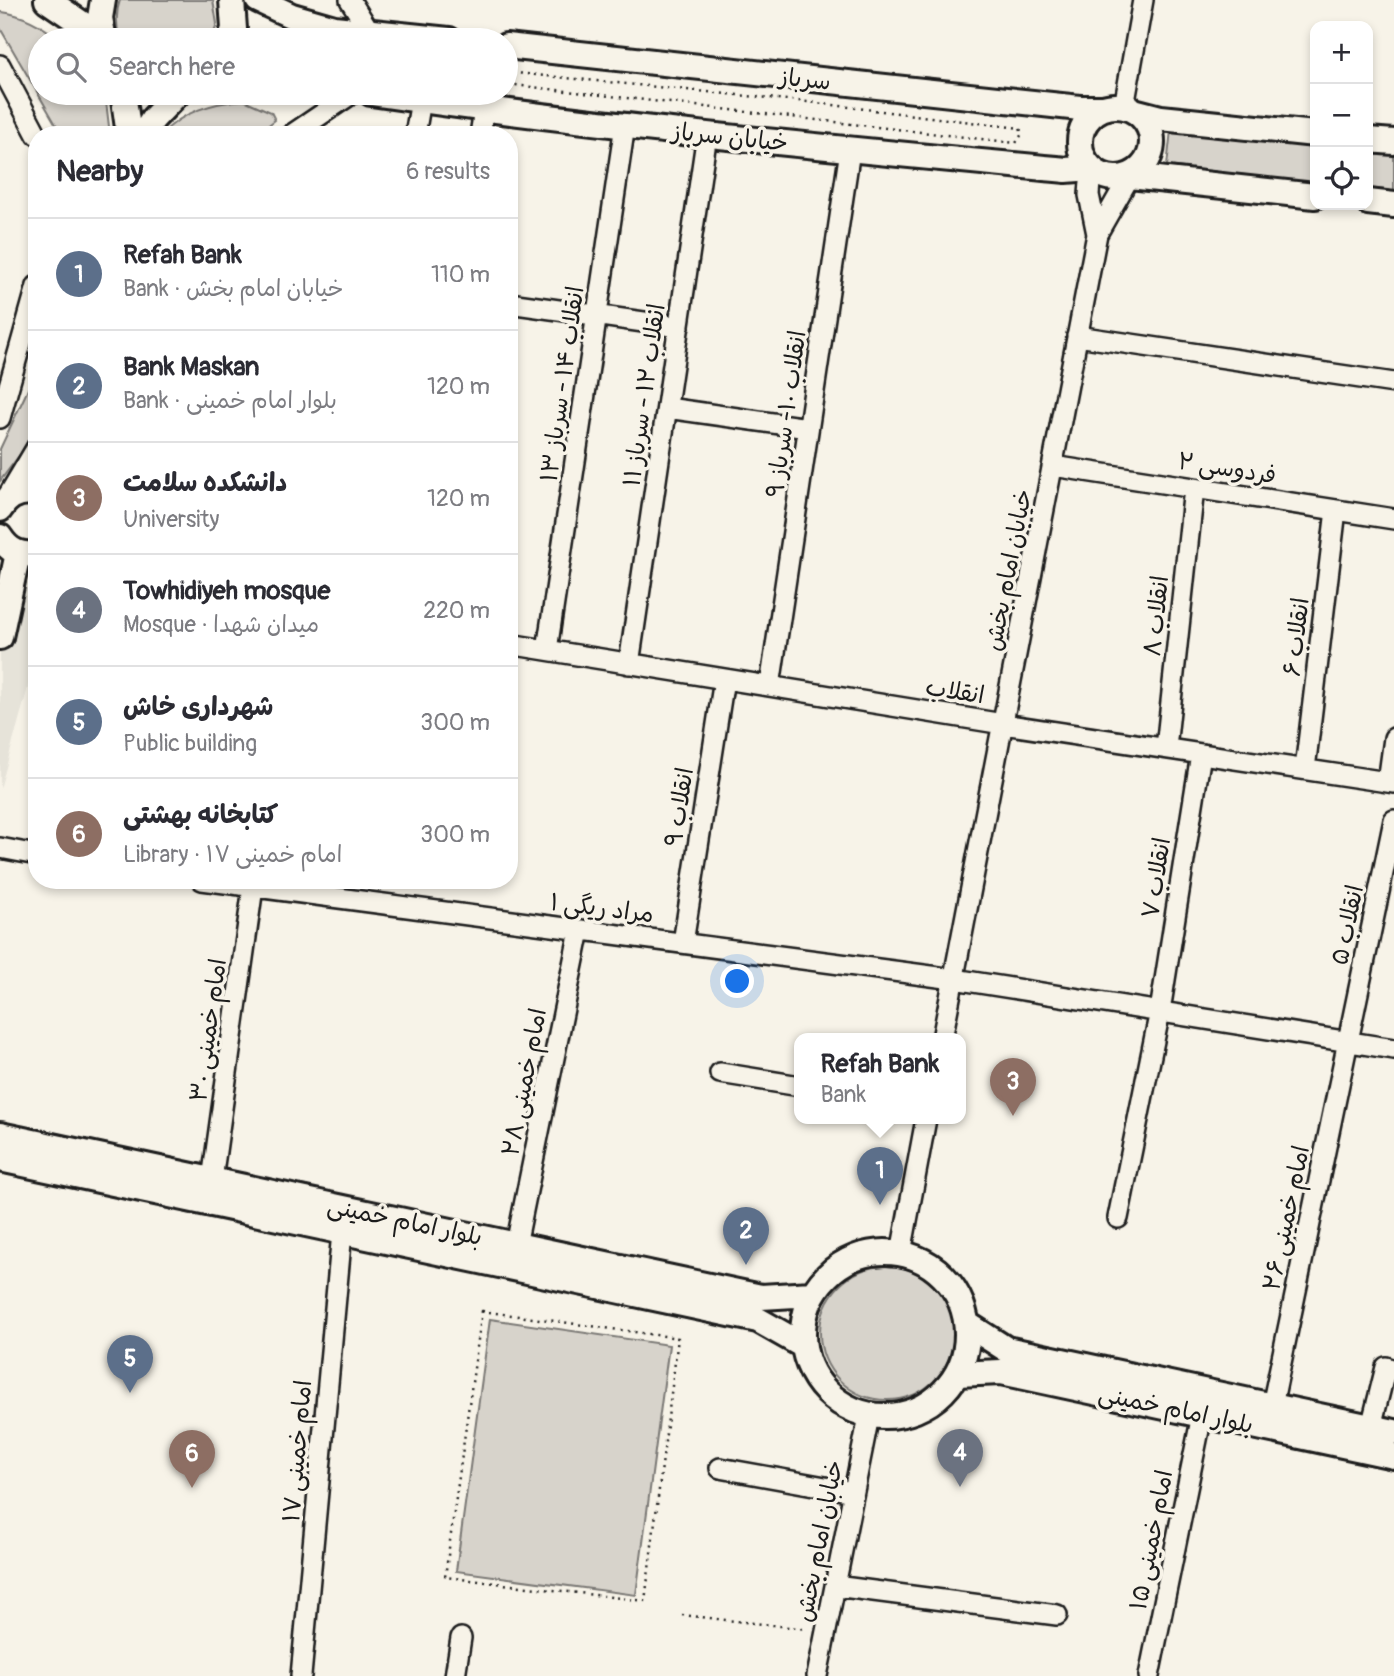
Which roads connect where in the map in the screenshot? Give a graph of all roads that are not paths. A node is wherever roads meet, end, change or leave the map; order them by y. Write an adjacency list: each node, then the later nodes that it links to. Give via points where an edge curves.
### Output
1 (47, 0): 7 (main road)
2 (103, 0): 8 (main road)
3 (232, 0): 9 (main road)
4 (258, 0): 10 (main road, via 292,16)
5 (350, 0): 11 (street)
6 (1143, 0): 19 (street)
7 (88, 28)
8 (102, 28)
9 (234, 28)
10 (341, 28)
11 (368, 28)
12 (518, 48): 19 (main road, سرباز)
13 (0, 65): 22 (street)
14 (125, 105): 23 (main road)
15 (166, 105): 24 (main road)
16 (336, 105): 25 (street)
17 (420, 105): 26 (street)
18 (452, 105): 20 (main road, خیابان سرباز)
19 (1121, 109): 28 (main road, سرباز, via 1161,118); 33 (main road, via 1089,118 1082,128 1081,153); 34 (main road, via 1143,118 1152,139 1147,161)
20 (484, 110): 21 (main road, خیابان سرباز); 27 (street)
21 (625, 125): 29 (main road, خیابان سرباز); 40 (street, انقلاب ۱۴ - سرباز ۱۳)
22 (32, 126)
23 (128, 126)
24 (149, 126)
25 (304, 126)
26 (417, 126)
27 (481, 126)
28 (1310, 133)
29 (707, 134): 32 (main road, خیابان سرباز); 42 (street, انقلاب ۱۲ - سرباز ۱۱)
30 (1373, 140): 31 (main road)
31 (1394, 142)
32 (850, 150): 33 (main road, خیابان سرباز, via 1066,170); 47 (street, انقلاب ۱۰- سرباز ۹)
33 (1091, 168): 34 (main road, via 1107,178); 38 (street, via 1089,195)
34 (1130, 176): 35 (main road); 38 (street)
35 (1310, 195)
36 (1373, 203): 37 (main road)
37 (1394, 205)
38 (1097, 234): 43 (street, خیابان امام بخش)
39 (518, 304): 40 (street)
40 (597, 315): 42 (street); 58 (street, انقلاب ۱۴ - سرباز ۱۳)
41 (28, 318): 46 (street)
42 (678, 327): 45 (street, انقلاب ۱۲ - سرباز ۱۱)
43 (1077, 336): 44 (street); 49 (street, خیابان امام بخش)
44 (1394, 383)
45 (667, 408): 47 (street); 59 (street, انقلاب ۱۲ - سرباز ۱۱)
46 (0, 418)
47 (808, 428): 61 (street, انقلاب ۱۰- سرباز ۹)
48 (28, 462): 52 (street)
49 (1053, 466): 50 (street, فردوسی ۲); 62 (street, خیابان امام بخش)
50 (1194, 488): 53 (street, فردوسی ۲); 64 (street, انقلاب ۸)
51 (28, 492): 52 (main road, via 18,493)
52 (1, 506)
53 (1336, 510): 54 (street, فردوسی ۲); 66 (street, انقلاب ۶)
54 (1394, 519)
55 (19, 549): 56 (main road)
56 (0, 637)
57 (518, 645): 58 (street, انقلاب)
58 (547, 650): 59 (street, انقلاب)
59 (629, 664): 60 (street, انقلاب)
60 (724, 679): 61 (street, انقلاب); 74 (street, انقلاب ۹)
61 (770, 686): 62 (street, انقلاب)
62 (1003, 724): 64 (street, انقلاب); 75 (street, خیابان امام بخش)
63 (1394, 738): 67 (street)
64 (1166, 748): 65 (street, انقلاب)
65 (1201, 754): 66 (street, انقلاب); 76 (street, انقلاب ۷)
66 (1305, 769): 67 (street, انقلاب)
67 (1391, 782)
68 (1394, 820): 78 (street, انقلاب ۵)
69 (0, 848): 70 (street)
70 (28, 853)
71 (253, 889): 85 (street, امام خمینی ۳۰)
72 (268, 889): 73 (street, مراد ریگی ۱)
73 (580, 930): 74 (street, مراد ریگی ۱); 88 (street, امام خمینی ۲۸)
74 (683, 943): 75 (street, مراد ریگی ۱)
75 (954, 979): 76 (street, مراد ریگی ۱); 77 (street, خیابان امام بخش)
76 (1160, 1011): 78 (street, مراد ریگی ۱); 86 (street, انقلاب ۷)
77 (943, 1033)
78 (1348, 1041): 79 (street, مراد ریگی ۱); 95 (street, امام خمینی ۲۶)
79 (1394, 1049)
80 (720, 1073): 81 (street)
81 (794, 1085)
82 (925, 1124): 89 (street)
83 (0, 1135): 85 (main road, بلوار امام خمینی)
84 (0, 1158): 87 (main road, بلوار امام خمینی)
85 (212, 1180): 88 (main road, بلوار امام خمینی)
86 (1118, 1218)
87 (342, 1231): 92 (main road, بلوار امام خمینی, via 758,1320); 105 (street, امام خمینی ۱۷)
88 (516, 1245): 90 (main road, بلوار امام خمینی, via 761,1297)
89 (901, 1253): 90 (main road, via 875,1252 850,1259 828,1274); 91 (main road, via 925,1262 946,1278 960,1299)
90 (812, 1294): 92 (main road, via 803,1319)
91 (967, 1324): 94 (main road, via 966,1350); 95 (main road, بلوار امام خمینی, via 1006,1349)
92 (802, 1345): 97 (main road, via 809,1370 824,1391 844,1407)
93 (1394, 1370): 98 (street, via 1386,1367)
94 (957, 1374): 96 (main road, بلوار امام خمینی, via 1001,1372); 97 (main road, via 941,1395 920,1409 895,1417)
95 (1272, 1406): 98 (main road, بلوار امام خمینی)
96 (1202, 1415): 99 (main road, بلوار امام خمینی); 108 (street, امام خمینی ۱۵)
97 (869, 1416): 101 (street, خیابان امام بخش)
98 (1383, 1429)
99 (1394, 1456)
100 (720, 1468): 101 (street)
101 (853, 1492): 102 (street, خیابان امام بخش)
102 (835, 1586): 103 (street); 107 (street, خیابان امام بخش)
103 (1057, 1615)
104 (461, 1637): 106 (street)
105 (301, 1676)
106 (455, 1676)
107 (817, 1676)
108 (1149, 1676)

